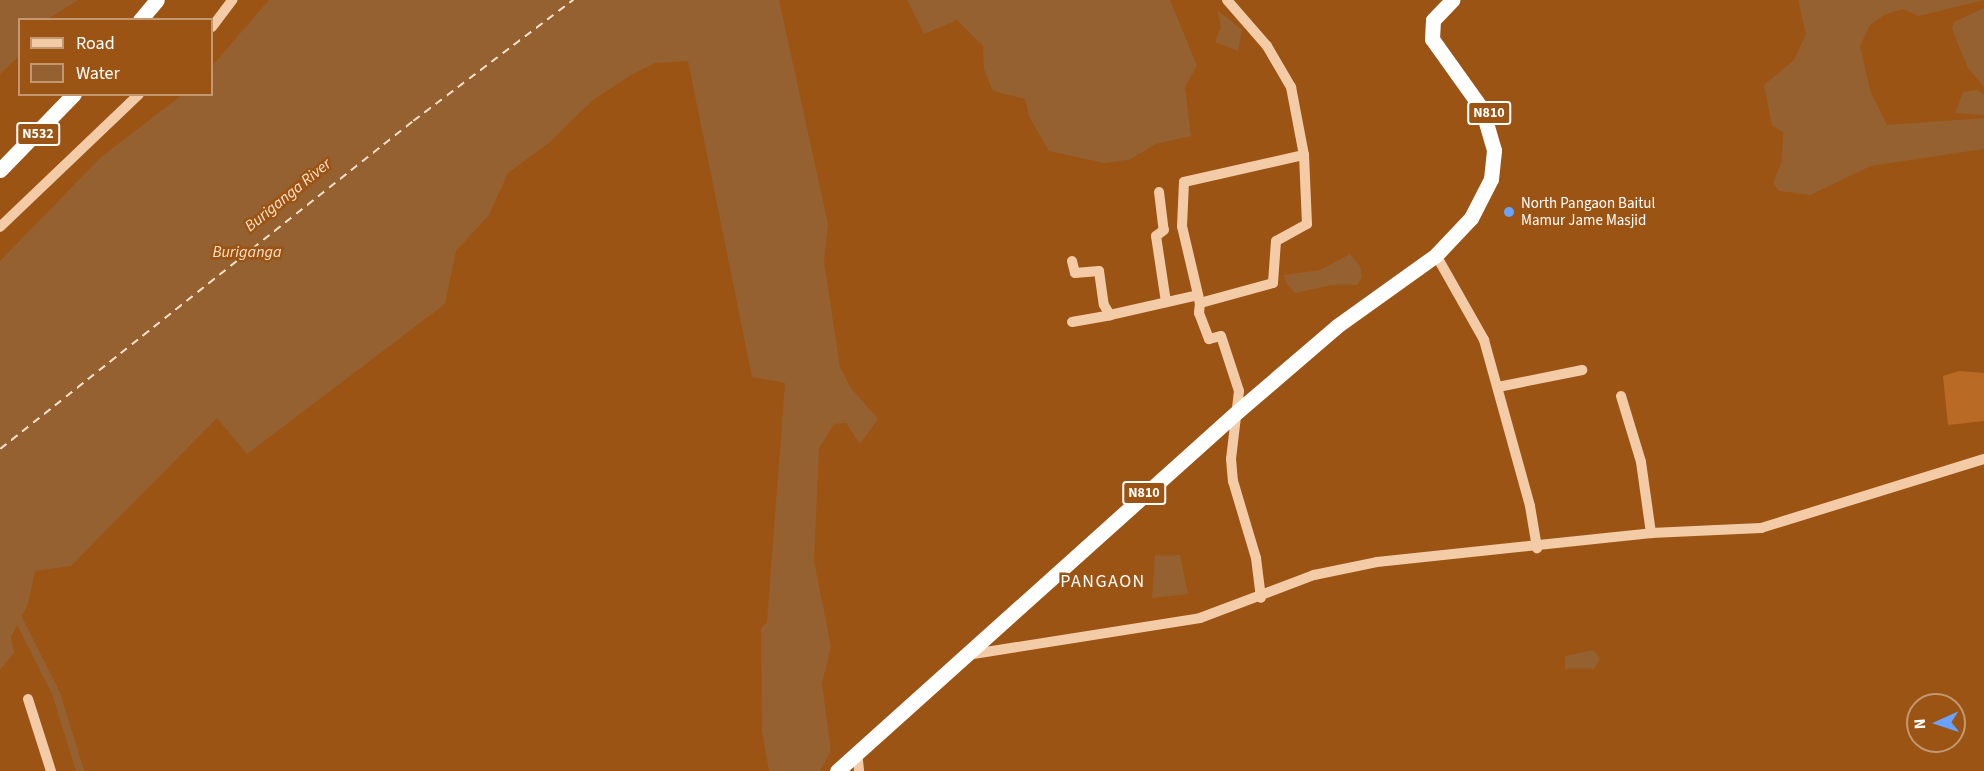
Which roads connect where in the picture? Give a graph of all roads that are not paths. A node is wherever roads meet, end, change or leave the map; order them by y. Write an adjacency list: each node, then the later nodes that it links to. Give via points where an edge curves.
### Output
1 (157, 0): 6 (highway)
2 (232, 0): 7 (street)
3 (1227, 0): 11 (street, via 1267,46 1291,87)
4 (1452, 0): 10 (highway, N810, via 1433,20 1432,39 1482,109)
5 (1466, 0): 10 (highway, N810, via 1441,22 1440,42 1483,102)
6 (142, 18)
7 (213, 26)
8 (72, 96): 12 (highway, N532)
9 (137, 96): 14 (street)
10 (1494, 135): 15 (highway, N810, via 1496,173 1486,200 1469,225)
11 (1304, 155): 17 (street, via 1308,224 1276,240 1273,283); 17 (street, via 1184,182 1182,226)
12 (0, 170)
13 (1159, 192): 18 (street, via 1164,230 1156,236)
14 (0, 227)
15 (1436, 255): 22 (street, via 1484,340); 24 (highway, N810, via 1337,326)
16 (1072, 261): 19 (street, via 1075,273 1099,272 1104,305)
17 (1199, 299): 18 (street); 24 (street, via 1202,328 1209,339 1221,336 1233,366)
18 (1166, 302): 19 (street)
19 (1110, 315): 20 (street)
20 (1072, 322)
21 (1582, 370): 22 (street)
22 (1498, 387): 27 (street)
23 (1621, 396): 26 (street, via 1641,462)
24 (1238, 411): 28 (street, via 1231,459 1233,481 1256,558); 29 (highway, N810)
25 (1984, 459): 26 (street, via 1876,489 1775,526)
26 (1651, 533): 27 (street)
27 (1537, 548): 28 (street, via 1377,562 1314,575)
28 (1261, 598): 29 (street, via 1168,625)
29 (961, 656): 31 (highway, N810)
30 (28, 699): 32 (street)
31 (850, 764)
32 (51, 771)

